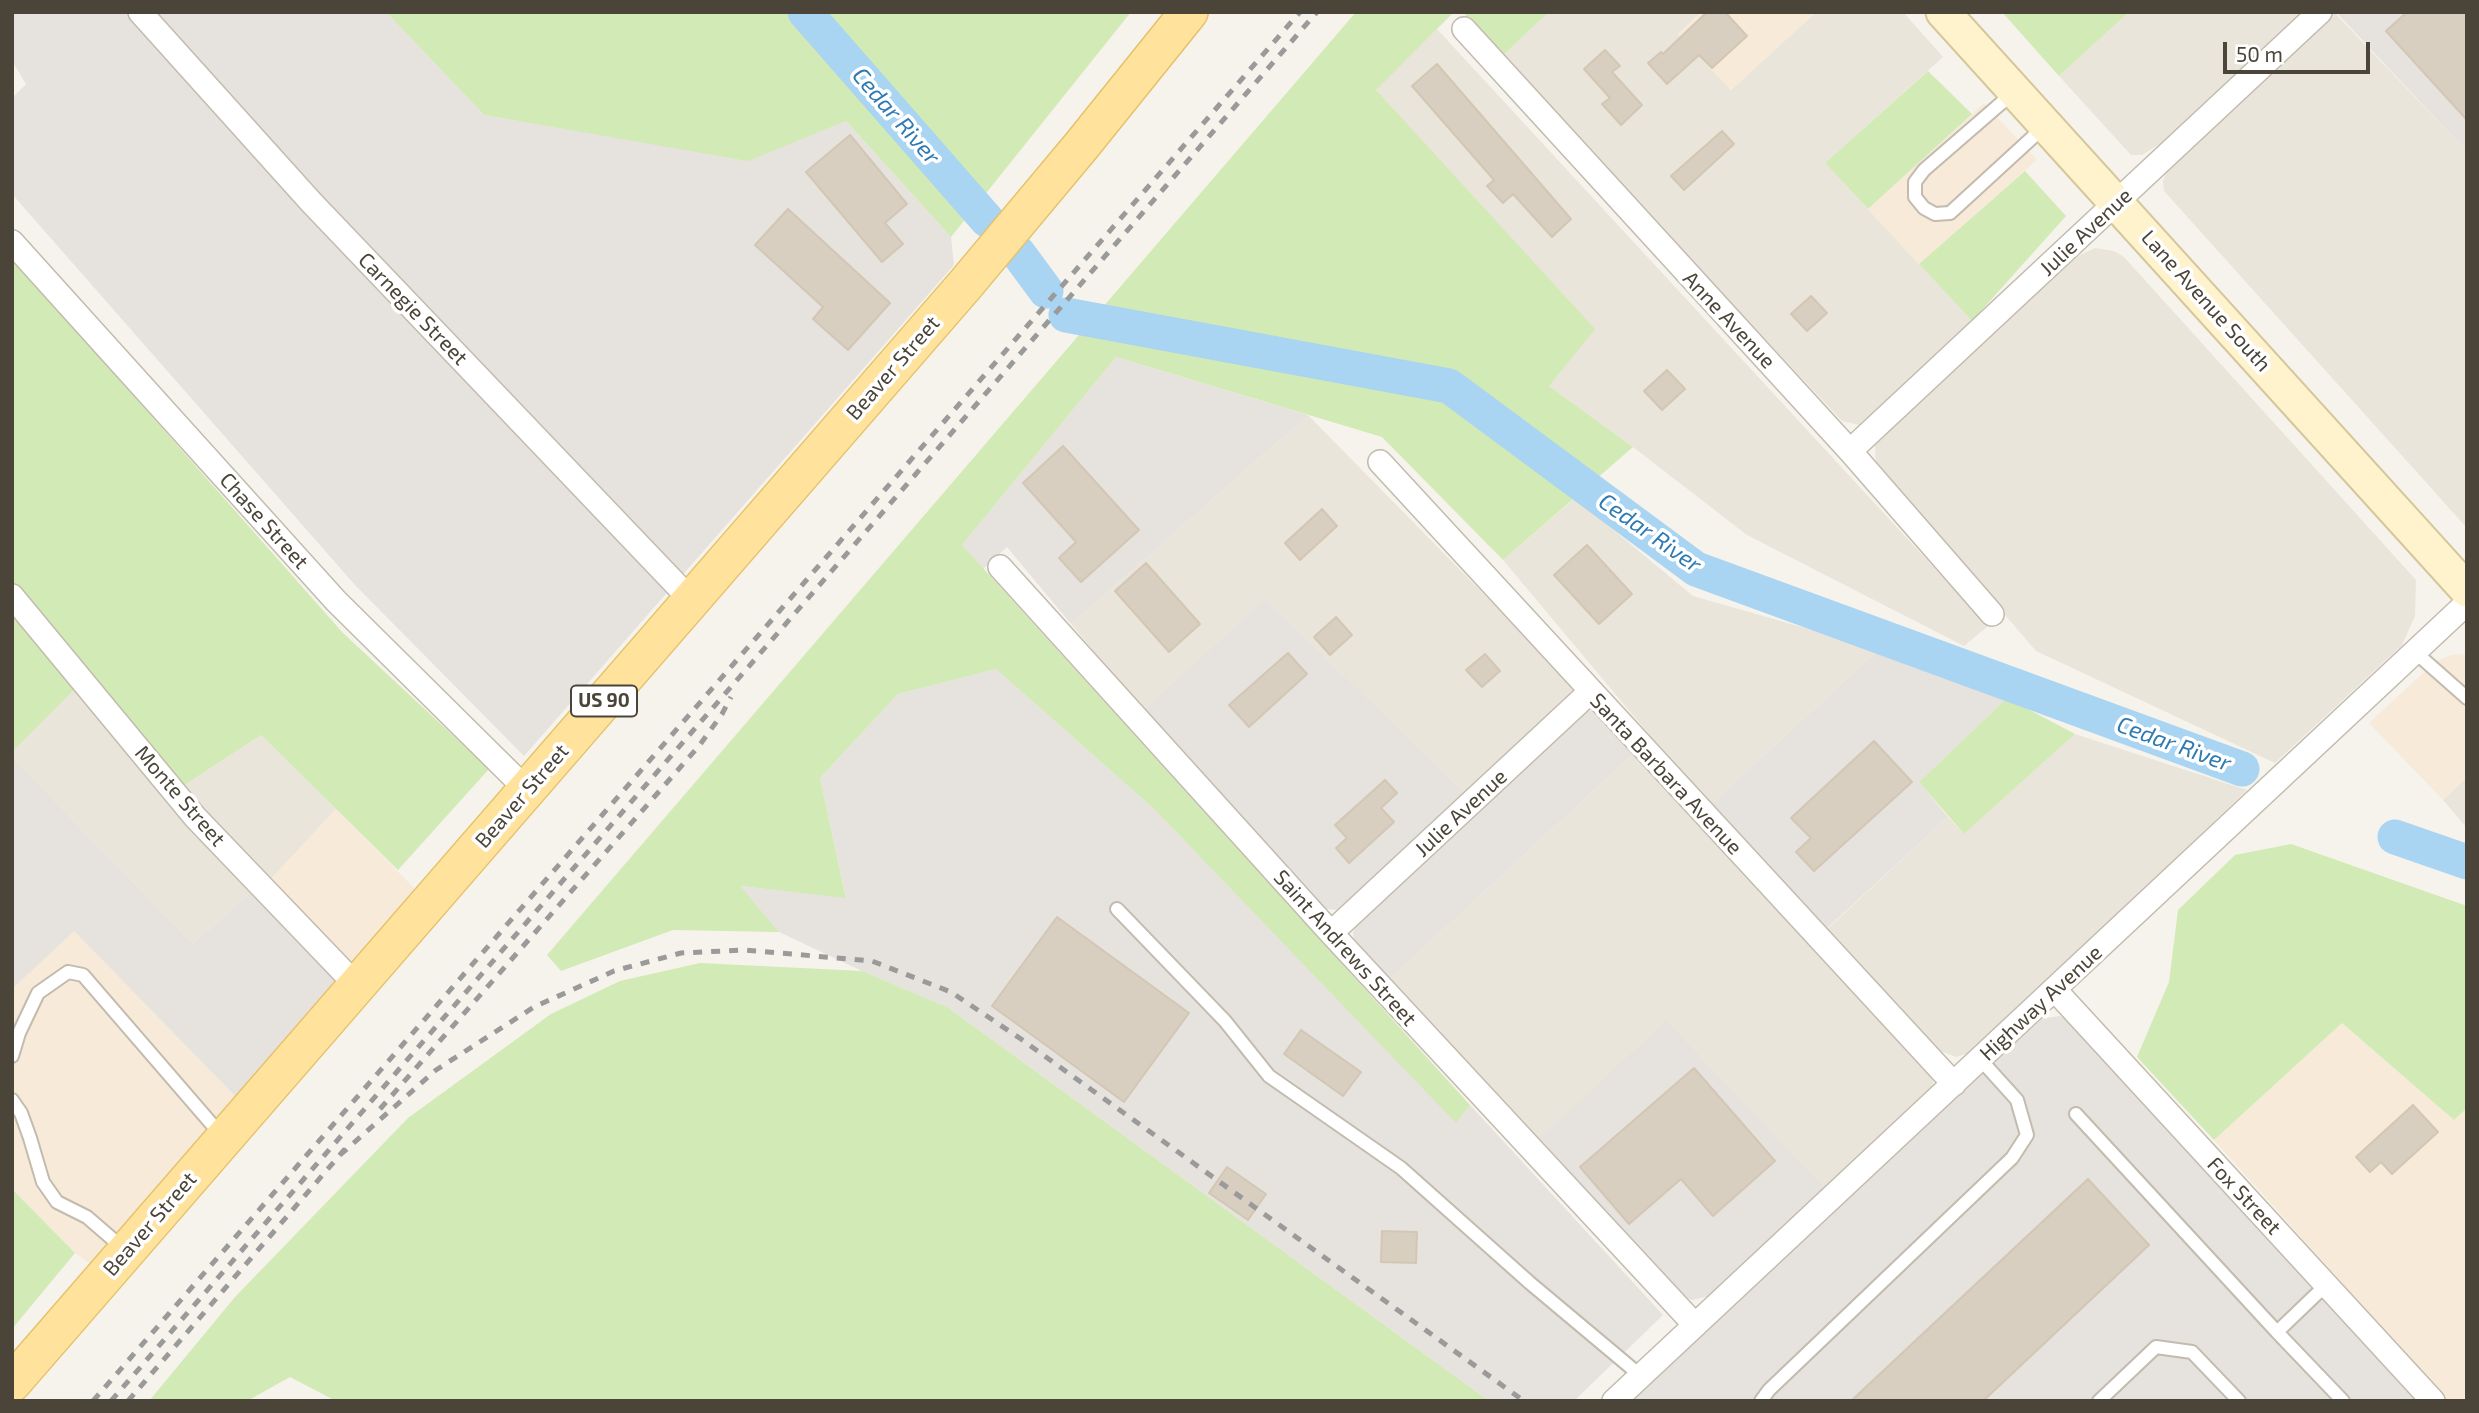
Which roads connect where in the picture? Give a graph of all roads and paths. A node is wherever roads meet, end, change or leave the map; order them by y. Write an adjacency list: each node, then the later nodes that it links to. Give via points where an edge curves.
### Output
1 (140, 12): 15 (street, Carnegie Street, via 311,202)
2 (1189, 12): 15 (main road, Beaver Street / US 90, via 965,285)
3 (1943, 12): 6 (main road, Lane Avenue South)
4 (2320, 12): 8 (street, Julie Avenue)
5 (1464, 29): 10 (street, Anne Avenue)
6 (2015, 91): 7 (main road, Lane Avenue South); 7 (lane, via 1924,170 1915,183 1915,197 1924,208 1950,214)
7 (2046, 125): 8 (main road, Lane Avenue South)
8 (2117, 202): 10 (street, Julie Avenue); 13 (main road, Lane Avenue South)
9 (12, 242): 21 (street, Chase Street, via 336,601)
10 (1850, 451): 17 (street, Anne Avenue)
11 (1380, 462): 19 (street, Santa Barbara Avenue)
12 (1000, 567): 23 (street, Saint Andrews Street)
13 (2467, 590)
14 (12, 596): 24 (street, Monte Street, via 195,817)
15 (691, 600): 21 (main road, Beaver Street / US 90)
16 (2467, 603): 18 (street, Highway Avenue)
17 (1992, 614)
18 (2415, 652): 20 (lane); 25 (street, Highway Avenue)
19 (1590, 692): 23 (street, Julie Avenue); 28 (street, Santa Barbara Avenue)
20 (2467, 698)
21 (527, 790): 24 (main road, Beaver Street / US 90)
22 (1117, 909): 36 (lane, via 1226,1021 1269,1076 1401,1168)
23 (1331, 933): 34 (street, Saint Andrews Street)
24 (358, 987): 31 (main road, Beaver Street / US 90)
25 (2055, 990): 27 (street, Highway Avenue); 33 (street, Fox Street)
26 (12, 1056): 31 (lane, via 38,993 68,972 83,975)
27 (1980, 1059): 28 (street, Highway Avenue); 39 (lane, via 2017,1100 2027,1135 2012,1158)
28 (1954, 1084): 34 (street, Highway Avenue)
29 (12, 1100): 32 (lane, via 21,1113 43,1182 57,1202 87,1217)
30 (2076, 1114): 35 (lane)
31 (225, 1139): 32 (main road, Beaver Street / US 90)
32 (127, 1252): 37 (main road, Beaver Street / US 90)
33 (2326, 1285): 35 (lane); 43 (street, Fox Street)
34 (1695, 1325): 36 (street, Highway Avenue)
35 (2277, 1332): 42 (lane)
36 (1641, 1376): 38 (street, Highway Avenue)
37 (12, 1383)
38 (1614, 1401)
39 (1761, 1401)
40 (2099, 1401): 41 (lane, via 2156,1347 2192,1352)
41 (2239, 1401)
42 (2343, 1401)
43 (2433, 1401)

